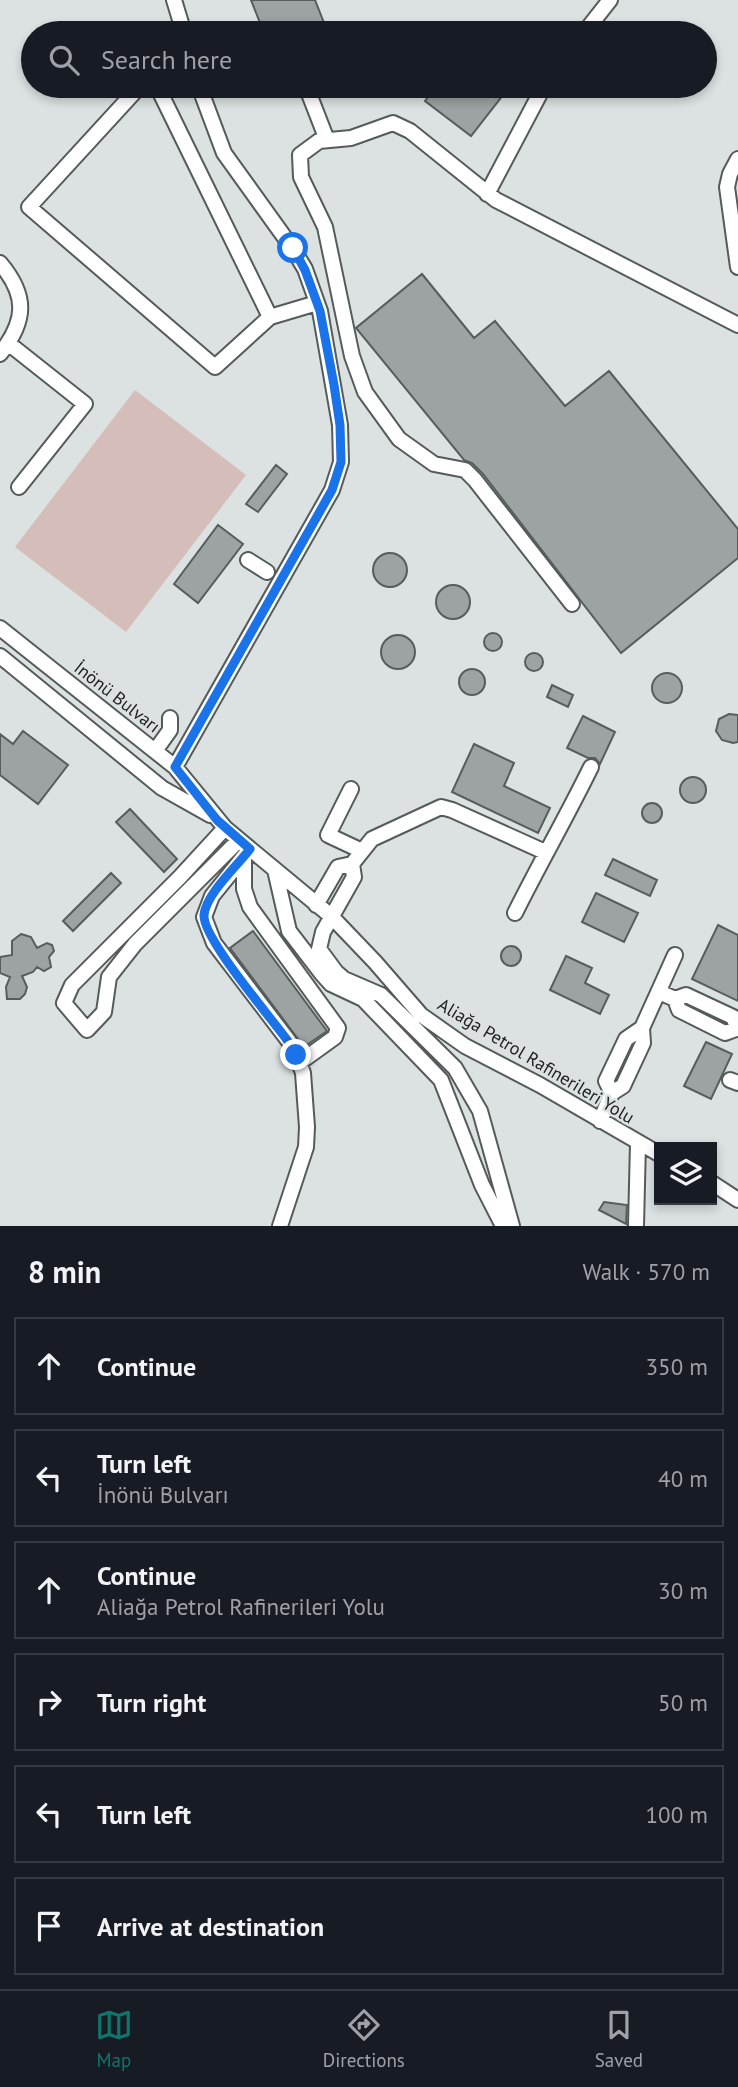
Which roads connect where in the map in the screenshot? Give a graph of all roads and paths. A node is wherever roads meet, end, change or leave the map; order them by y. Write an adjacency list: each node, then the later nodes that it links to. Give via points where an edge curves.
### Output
1 (173, 0): 3 (street)
2 (610, 0): 4 (street)
3 (180, 21)
4 (593, 21)
5 (129, 98): 16 (street, via 29,207 215,367)
6 (163, 98): 16 (street)
7 (203, 98): 15 (street, via 224,153 293,248)
8 (311, 98): 10 (street)
9 (538, 98): 12 (street)
10 (327, 140): 12 (street, via 351,138 393,123 410,131); 22 (street, via 307,148 298,164 325,227 352,356 365,392 399,439 434,464 465,470 475,480)
11 (738, 159): 14 (street, via 727,187)
12 (487, 194): 17 (street)
13 (0, 263): 18 (street, via 20,295 17,321)
14 (738, 267)
15 (317, 303): 16 (street); 25 (street, via 338,412 341,462 332,490)
16 (270, 317)
17 (738, 326)
18 (4, 348): 19 (street, via 85,404)
19 (19, 487)
20 (248, 560): 21 (street)
21 (267, 572)
22 (572, 604)
23 (0, 628): 26 (street, İnönü Bulvarı)
24 (0, 656): 30 (street, via 162,788)
25 (189, 742): 26 (street, via 170,724); 27 (street)
26 (155, 751): 27 (street, İnönü Bulvarı)
27 (175, 767): 30 (street, İnönü Bulvarı)
28 (591, 767): 33 (street)
29 (351, 789): 32 (street, via 328,835)
30 (221, 824): 31 (street, Aliağa Petrol Rafinerileri Yolu); 31 (street, via 180,877 72,985 64,1003 87,1030 104,1012 108,977 135,944)
31 (244, 849): 35 (street, Aliağa Petrol Rafinerileri Yolu); 47 (street, via 209,900 204,921 214,943 290,1044); 47 (street, via 243,889 250,907 338,1028 335,1037)
32 (362, 852): 33 (street, via 372,839 441,807); 34 (street)
33 (545, 852): 37 (street)
34 (352, 864): 36 (street, via 338,867); 38 (street, via 354,877)
35 (275, 870): 36 (street, Aliağa Petrol Rafinerileri Yolu); 42 (street, via 289,931 331,984 363,999)
36 (316, 905): 38 (street, Aliağa Petrol Rafinerileri Yolu)
37 (515, 913)
38 (331, 916): 41 (street, via 319,949 344,979 381,995); 49 (street, Aliağa Petrol Rafinerileri Yolu, via 421,1015)
39 (675, 955): 40 (street)
40 (659, 992): 43 (street, via 675,999 679,1010 725,1033); 49 (street, via 642,1028 643,1043)
41 (398, 1012): 42 (street); 44 (street)
42 (386, 1022): 45 (street)
43 (737, 1029)
44 (418, 1033): 45 (street); 46 (street)
45 (406, 1044): 48 (street)
46 (438, 1052): 48 (street); 56 (street, via 455,1068 480,1111)
47 (299, 1063): 54 (street, via 306,1147)
48 (426, 1063): 55 (street, via 441,1080)
49 (600, 1121): 50 (street, Aliağa Petrol Rafinerileri Yolu)
50 (638, 1143): 51 (street, Aliağa Petrol Rafinerileri Yolu); 57 (street)
51 (654, 1151)
52 (717, 1186): 53 (street)
53 (738, 1200)
54 (280, 1226)
55 (503, 1226)
56 (512, 1226)
57 (636, 1226)

